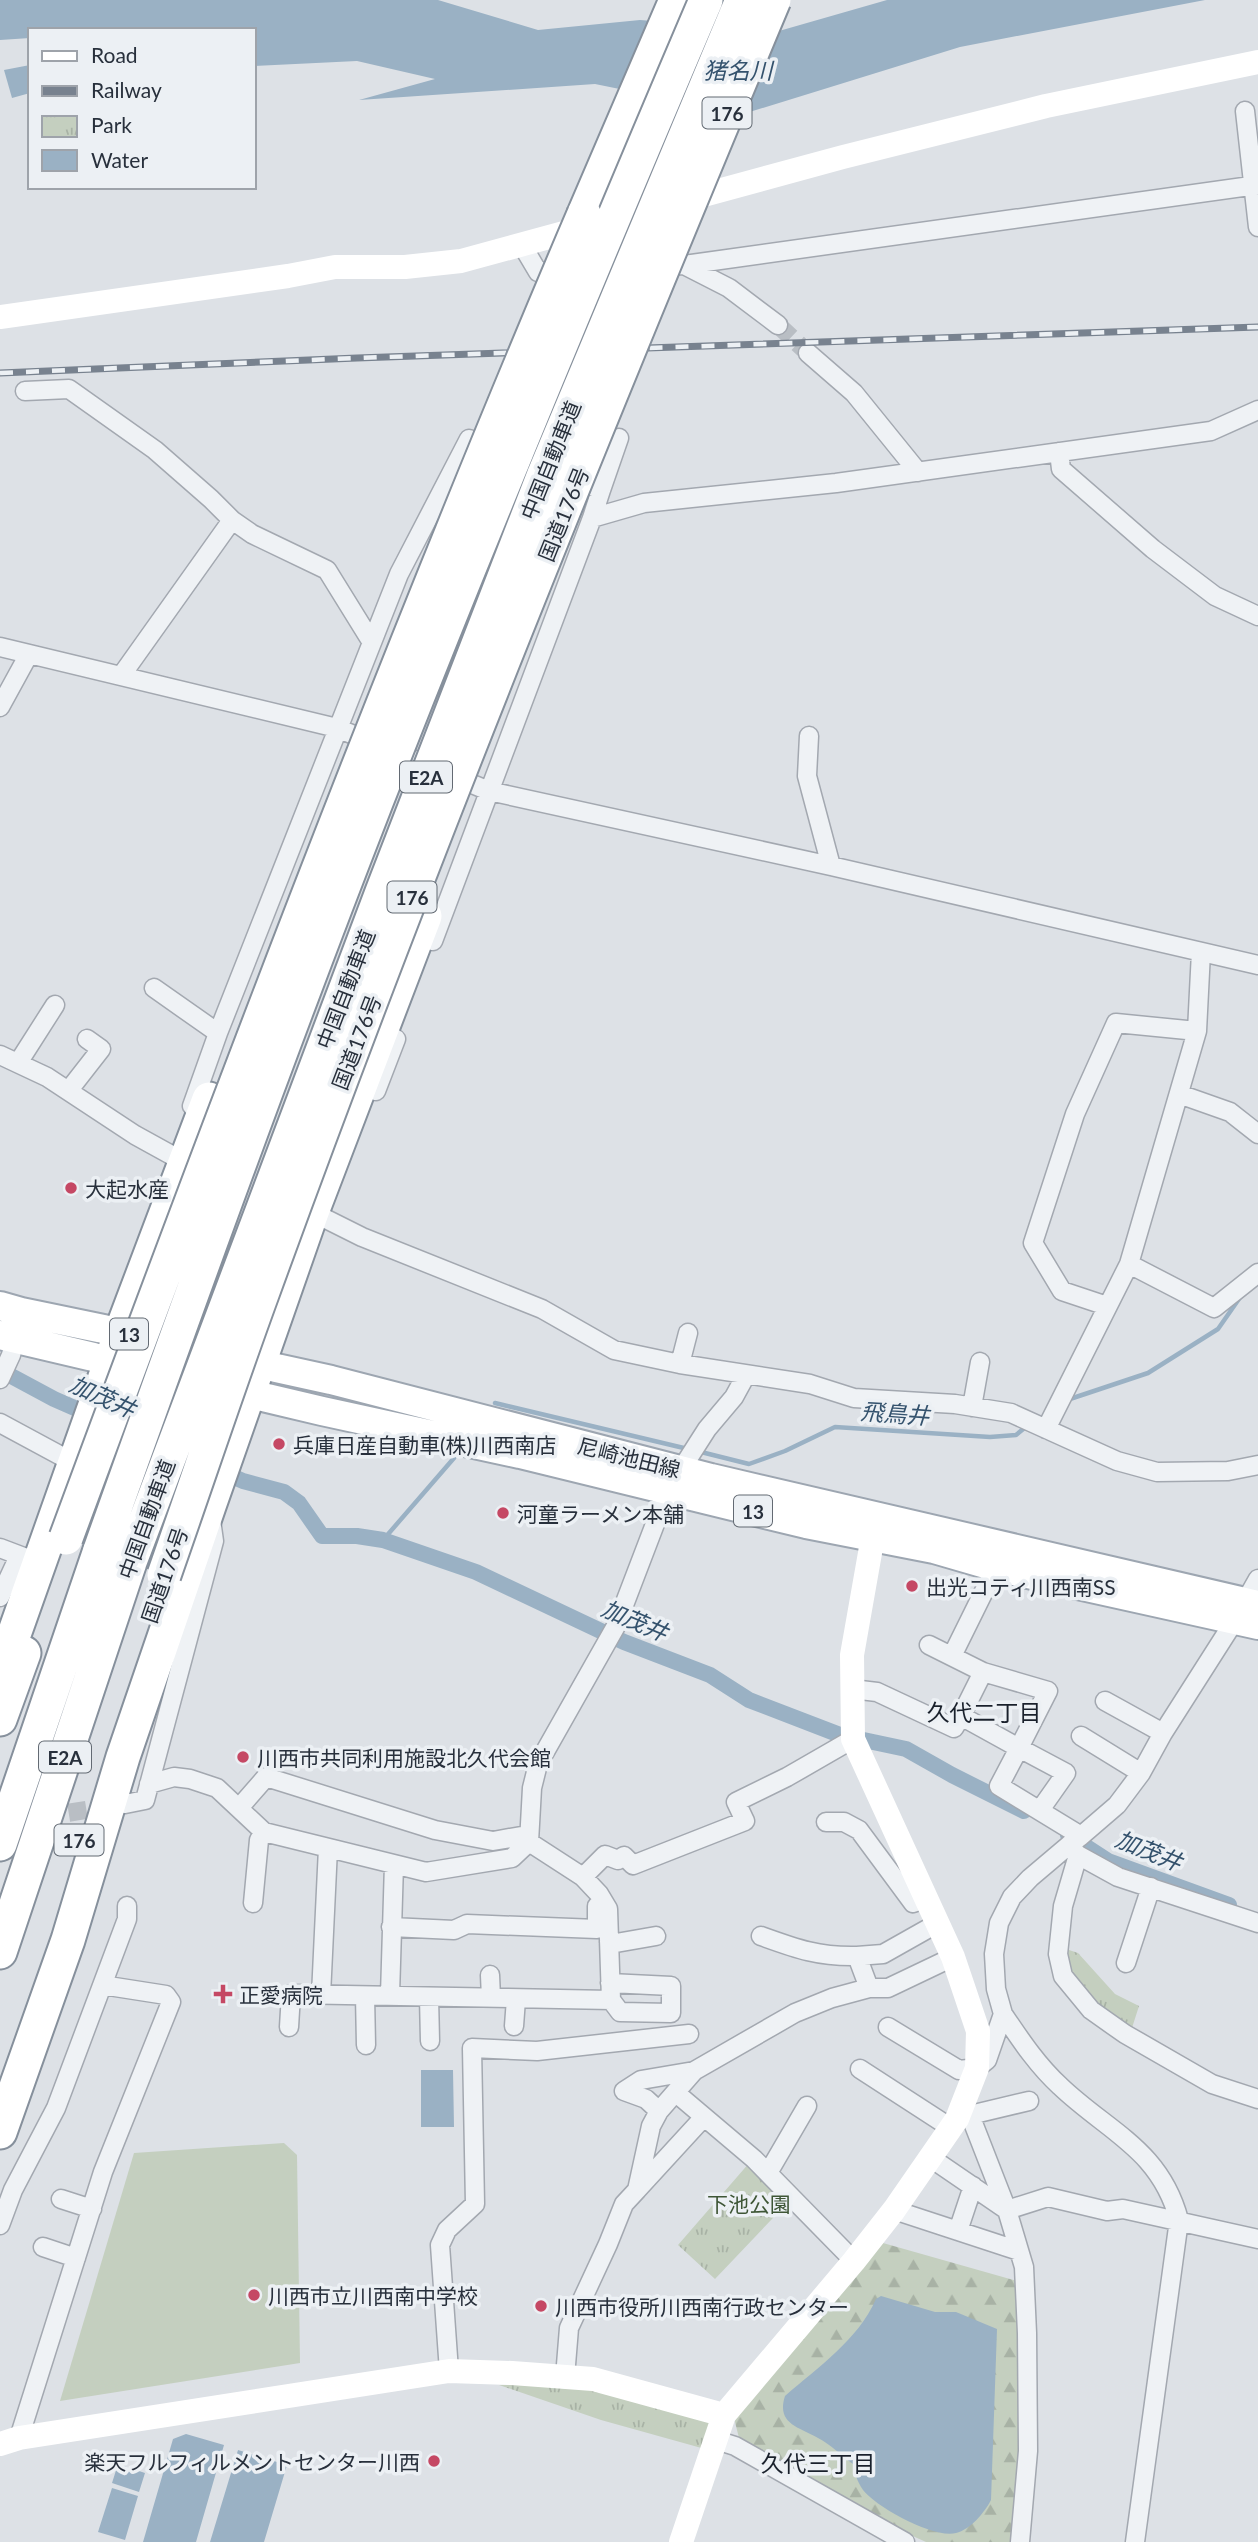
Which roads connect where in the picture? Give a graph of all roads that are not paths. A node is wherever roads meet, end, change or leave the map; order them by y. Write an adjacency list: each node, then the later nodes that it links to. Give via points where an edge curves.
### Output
1 (676, 0): 16 (highway, bridge)
2 (706, 0): 69 (highway, 中国自動車道 / E2A, bridge, via 605,237 371,817 191,1294)
3 (742, 0): 69 (highway, 中国自動車道 / E2A, bridge, via 509,564 358,955)
4 (774, 0): 15 (highway, 国道176号 / 176, bridge)
5 (1258, 62): 9 (street, via 1046,106)
6 (1245, 111): 7 (street)
7 (1255, 185): 8 (street); 10 (street)
8 (1258, 227)
9 (522, 245): 10 (street, via 538,272); 11 (street, via 433,266 335,267)
10 (684, 265): 12 (street, via 729,288)
11 (0, 317)
12 (778, 325)
13 (808, 353): 20 (street, via 854,393)
14 (25, 391): 23 (street, via 69,388 155,450)
15 (612, 391): 47 (highway, bridge, via 549,592); 136 (highway, 国道176号 / 176, bridge, via 391,950 262,1295 164,1575 47,1940)
16 (502, 407): 46 (highway, bridge, via 379,662); 81 (highway, bridge, via 299,915)
17 (1258, 410): 19 (street, via 1211,430)
18 (619, 438): 21 (street)
19 (1059, 452): 20 (street); 24 (street, via 1061,469 1153,550 1215,596)
20 (918, 472): 22 (street, via 644,503)
21 (601, 490): 22 (street); 25 (street, via 469,439 399,574)
22 (592, 518): 32 (street)
23 (232, 520): 25 (street, via 327,570); 28 (street)
24 (1258, 617)
25 (371, 641): 30 (street)
26 (0, 647): 27 (street)
27 (29, 654): 28 (street); 29 (street)
28 (121, 676): 30 (street)
29 (0, 707)
30 (337, 728): 32 (street); 39 (street)
31 (809, 736): 33 (street, via 807,776)
32 (489, 791): 33 (street); 47 (street, via 331,1207)
33 (831, 866): 34 (street)
34 (1201, 952): 35 (street); 38 (street)
35 (1258, 965)
36 (154, 988): 39 (street)
37 (55, 1005): 42 (street)
38 (1198, 1031): 44 (street); 51 (street, via 1116,1023 1075,1114 1033,1242 1062,1291)
39 (218, 1033): 46 (street, via 192,1106)
40 (87, 1039): 43 (street, via 101,1049)
41 (0, 1055): 42 (street)
42 (18, 1063): 43 (street)
43 (69, 1090): 46 (street)
44 (1179, 1094): 45 (street, via 1230,1112); 48 (street)
45 (1258, 1133)
46 (184, 1162): 54 (highway)
47 (312, 1212): 56 (street, via 542,1310 614,1350); 59 (highway)
48 (1129, 1264): 49 (street, via 1214,1308); 51 (street)
49 (1258, 1273)
50 (0, 1306): 54 (main road, 尼崎池田線 / 13)
51 (1107, 1306): 62 (street)
52 (688, 1333): 56 (street)
53 (7, 1337): 54 (main road, 尼崎池田線 / 13); 58 (street, via 11,1355)
54 (116, 1347): 59 (main road, 尼崎池田線 / 13); 63 (highway)
55 (980, 1362): 60 (street)
56 (680, 1364): 57 (street)
57 (746, 1375): 60 (street, via 810,1384 854,1398); 65 (street)
58 (0, 1379)
59 (253, 1379): 65 (main road, 尼崎池田線 / 13, via 331,1380); 66 (highway)
60 (972, 1407): 62 (street, via 1011,1413)
61 (0, 1423): 63 (street)
62 (1046, 1429): 64 (street, via 1117,1461 1157,1472 1228,1471)
63 (76, 1464): 70 (highway)
64 (1258, 1465)
65 (675, 1480): 67 (main road, 尼崎池田線 / 13); 93 (street, via 616,1626 538,1764)
66 (209, 1506): 87 (street, via 214,1541); 141 (highway, via 127,1745 68,1940)
67 (877, 1526): 71 (main road, 尼崎池田線 / 13); 73 (main road, 尼崎池田線 / 13); 78 (street, via 852,1655)
68 (0, 1548): 70 (street)
69 (115, 1556): 94 (highway, 中国自動車道 / E2A); 110 (highway, 中国自動車道 / E2A)
70 (30, 1560): 72 (street); 77 (highway)
71 (996, 1567): 73 (main road, 尼崎池田線 / 13); 75 (street)
72 (0, 1597)
73 (1251, 1606): 82 (street)
74 (929, 1645): 75 (street)
75 (952, 1656): 76 (street)
76 (983, 1672): 80 (street); 85 (street, via 1048,1691)
77 (0, 1674)
78 (852, 1689): 80 (street, via 877,1692 954,1728); 84 (street)
79 (1105, 1701): 82 (street)
80 (961, 1716): 85 (street)
81 (0, 1719)
82 (1163, 1733): 86 (street)
83 (1081, 1736): 86 (street)
84 (853, 1739): 98 (street, via 736,1802 745,1821 633,1866 624,1856 618,1860 605,1855); 101 (street)
85 (1019, 1748): 90 (street, via 999,1786); 90 (street, via 1066,1773)
86 (1141, 1773): 95 (street)
87 (149, 1784): 88 (street, via 145,1800); 89 (street, via 174,1777 190,1779 216,1788)
88 (125, 1804)
89 (239, 1808): 92 (street); 93 (street, via 266,1777 435,1830 493,1841)
90 (1040, 1810): 95 (street)
91 (826, 1822): 101 (street, via 844,1822 859,1830 913,1903)
92 (264, 1832): 96 (street); 102 (street, via 259,1840)
93 (528, 1838): 97 (street, via 512,1858 426,1872); 98 (street)
94 (0, 1844)
95 (1076, 1845): 99 (street, via 1118,1877); 123 (street, via 1030,1878 999,1923 994,1954); 134 (street, via 1058,1954 1063,1976 1091,2010 1125,2034 1212,2084)
96 (328, 1847): 97 (street); 117 (street, via 330,1898)
97 (394, 1864): 106 (street)
98 (583, 1877): 100 (street)
99 (1151, 1887): 105 (street); 113 (street)
100 (601, 1897): 106 (street, via 597,1899 597,1929 467,1924 454,1930); 109 (street, via 608,1909)
101 (925, 1899): 104 (street)
102 (253, 1903)
103 (127, 1906): 115 (street, via 127,1919)
104 (938, 1923): 111 (street, via 883,1954); 112 (street)
105 (1258, 1923)
106 (391, 1927): 118 (street)
107 (656, 1936): 109 (street)
108 (761, 1936): 111 (street, via 828,1957)
109 (609, 1942): 122 (street, via 611,1992)
110 (0, 1952)
111 (857, 1956): 116 (street)
112 (953, 1957): 116 (street, via 888,1988); 130 (street, via 978,2031)
113 (1126, 1964)
114 (490, 1975): 121 (street)
115 (103, 1985): 147 (street, via 166,1995 171,2002); 151 (street, via 56,2108)
116 (869, 1988): 132 (street, via 795,2013)
117 (321, 1995): 119 (street); 125 (street, via 285,1995)
118 (390, 1995): 119 (street); 120 (street)
119 (365, 1996): 129 (street)
120 (429, 1997): 121 (street); 128 (street)
121 (491, 1998): 122 (street)
122 (516, 1998): 124 (street)
123 (1003, 2014): 130 (street, via 987,2060); 150 (street, via 1059,2086 1157,2170)
124 (514, 2026)
125 (289, 2027)
126 (888, 2027): 130 (street, via 959,2070)
127 (689, 2034): 158 (street, via 537,2051 472,2048 475,2204 447,2230 440,2245)
128 (430, 2041)
129 (366, 2045)
130 (977, 2068): 140 (street)
131 (860, 2069): 140 (street)
132 (694, 2071): 133 (street); 138 (street, via 641,2080 624,2091 646,2099)
133 (676, 2093): 138 (street); 139 (street)
134 (1258, 2099)
135 (1029, 2101): 140 (street)
136 (0, 2106)
137 (807, 2106): 143 (street)
138 (659, 2111): 145 (street, via 651,2126)
139 (704, 2117): 143 (street); 145 (street)
140 (960, 2121): 142 (street); 149 (street)
141 (0, 2132)
142 (931, 2158): 144 (street); 148 (street)
143 (768, 2173): 157 (street)
144 (973, 2186): 149 (street); 152 (street)
145 (637, 2190): 159 (street, via 624,2204 569,2328)
146 (61, 2199): 147 (street)
147 (92, 2209): 156 (street)
148 (894, 2210): 152 (street); 157 (street)
149 (1007, 2210): 150 (street, via 1048,2197 1107,2211 1123,2209); 155 (street)
150 (1179, 2220): 153 (street); 166 (street)
151 (0, 2225)
152 (958, 2231): 155 (street)
153 (1258, 2239)
154 (43, 2248): 156 (street)
155 (1019, 2251): 165 (street, via 1027,2333 1028,2451)
156 (76, 2258): 162 (street)
157 (854, 2261): 160 (street)
158 (449, 2371): 159 (street); 162 (street)
159 (565, 2377): 160 (street, via 593,2379)
160 (724, 2415): 161 (street)
161 (716, 2440): 163 (street); 164 (street, via 735,2446)
162 (9, 2441)
163 (681, 2542)
164 (905, 2542)
165 (1020, 2542)
166 (1135, 2542)

